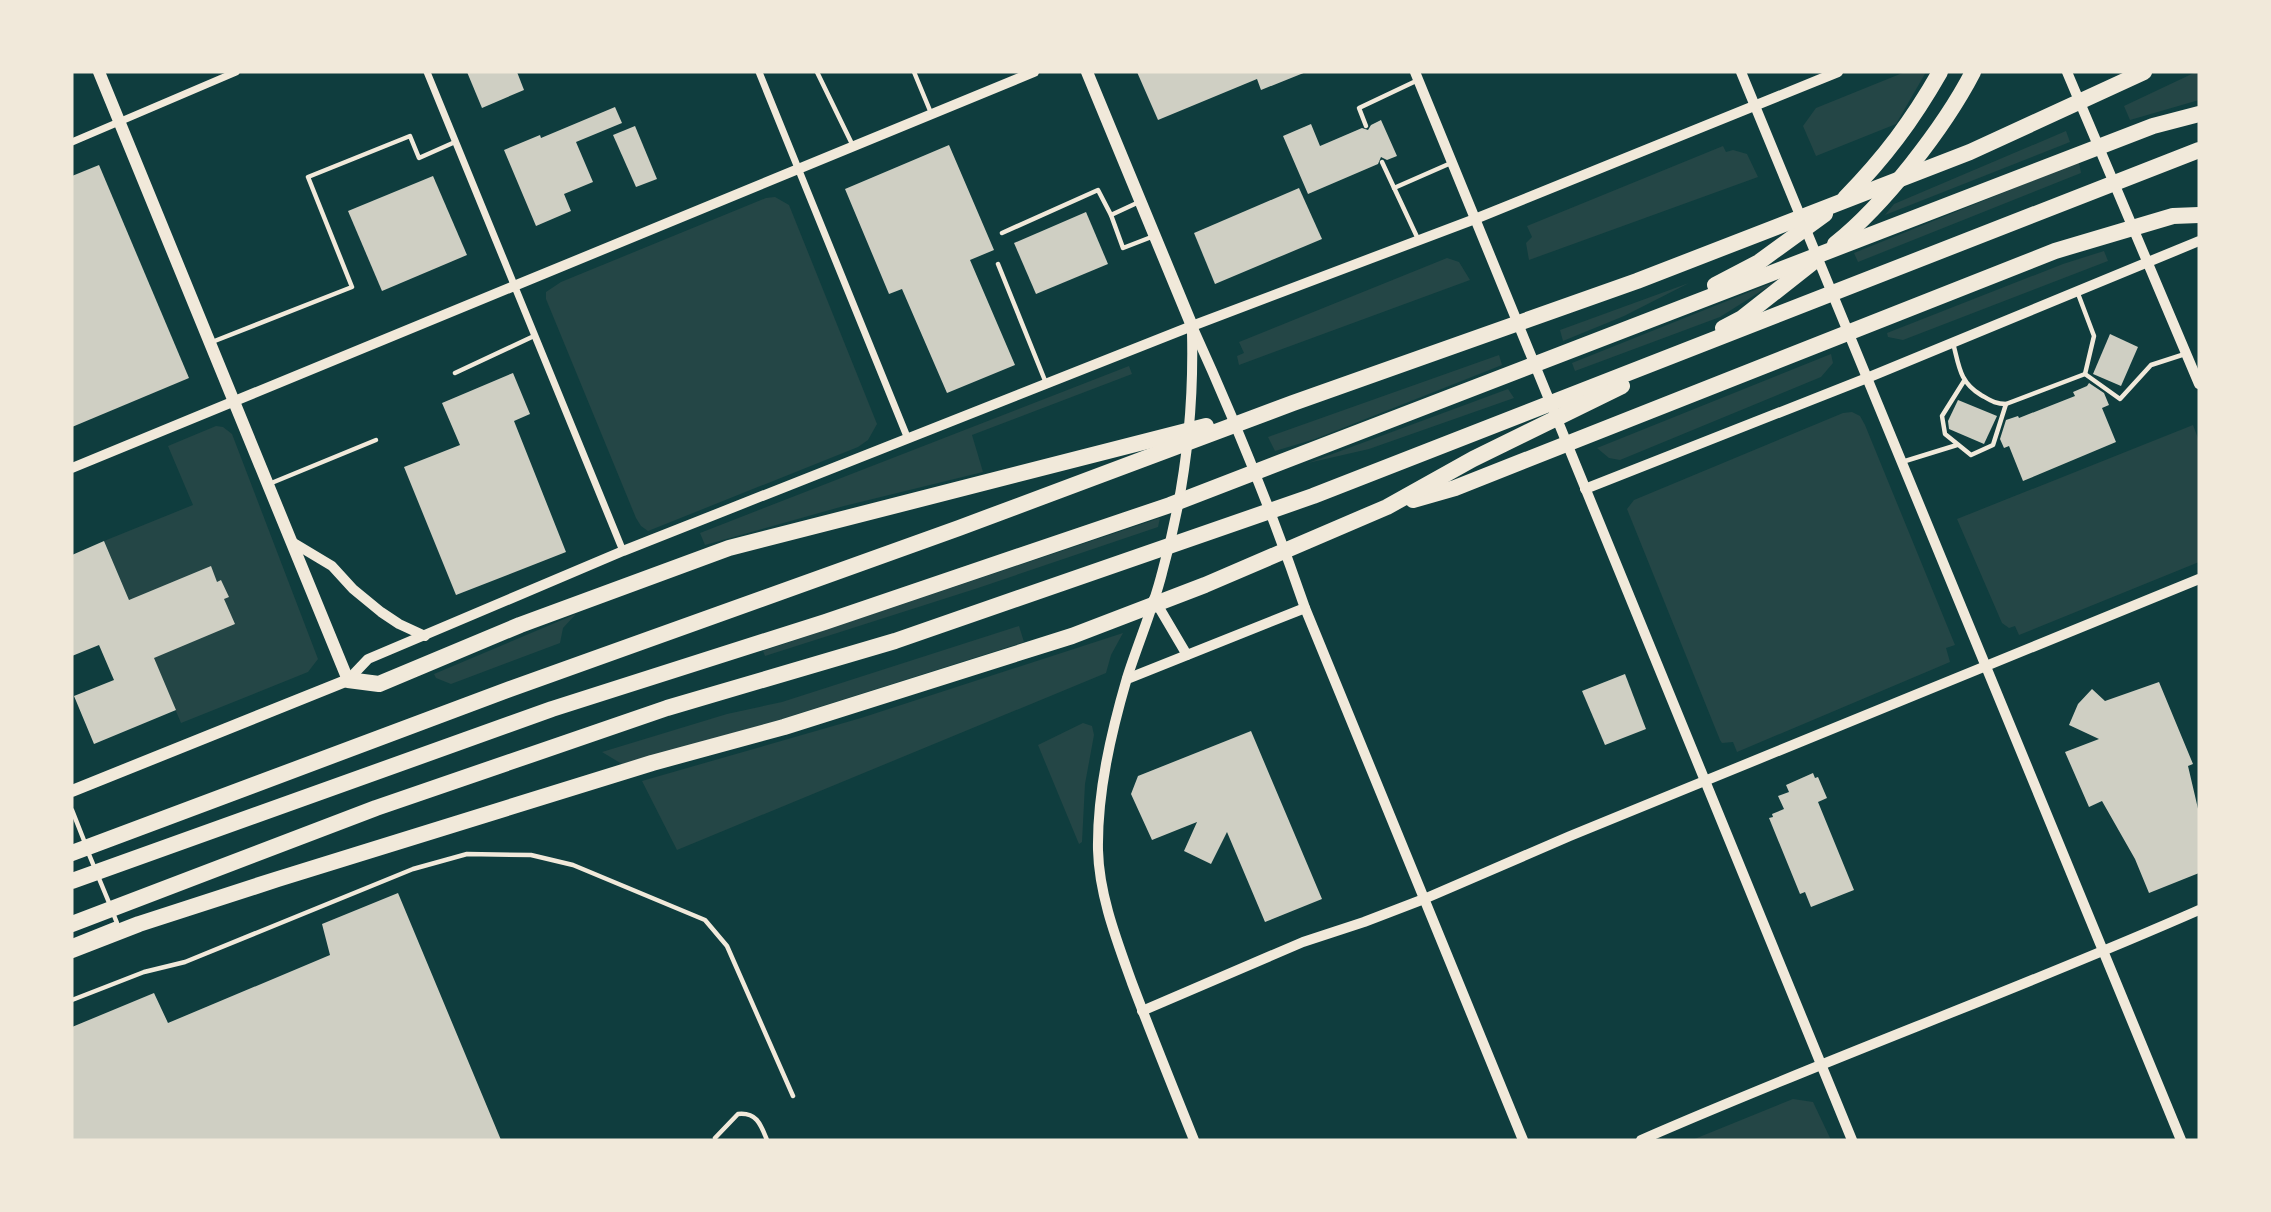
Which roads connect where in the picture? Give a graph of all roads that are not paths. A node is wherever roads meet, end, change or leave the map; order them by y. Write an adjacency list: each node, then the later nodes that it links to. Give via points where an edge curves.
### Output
1 (99, 72): 19 (main road)
2 (236, 72): 19 (street)
3 (427, 72): 22 (street)
4 (759, 72): 27 (street)
5 (817, 72): 23 (lane)
6 (914, 72): 17 (lane)
7 (1034, 72): 17 (street)
8 (1087, 72): 29 (main road)
9 (1741, 72): 16 (street)
10 (1838, 72): 16 (street)
11 (1940, 72): 41 (highway, via 1879,164 1840,203 1759,262)
12 (1973, 72): 63 (highway, via 1930,140 1877,204 1842,239 1742,318 1649,372)
13 (2067, 72): 37 (street)
14 (2144, 72): 54 (highway, via 1970,152 1855,197 1637,281)
15 (1417, 76): 20 (lane, via 1359,108); 26 (street)
16 (1755, 104): 32 (street); 49 (street)
17 (931, 114): 23 (street)
18 (2199, 114): 41 (highway, via 2153,126)
19 (120, 123): 21 (street); 44 (main road)
20 (1366, 126)
21 (72, 142)
22 (455, 142): 39 (street); 44 (lane, via 419,158 410,136 308,177 352,287)
23 (853, 146): 27 (street)
24 (2199, 150): 81 (highway, via 1313,496 895,641 667,708 376,808)
25 (1382, 162): 28 (lane)
26 (1452, 163): 28 (lane); 32 (street)
27 (799, 169): 39 (street); 56 (street)
28 (1394, 188): 35 (lane)
29 (1141, 201): 30 (lane); 34 (main road)
30 (1111, 215): 33 (lane, via 1098,190); 34 (lane, via 1123,248)
31 (2199, 215): 63 (highway, via 2173,216 2055,251 1455,488)
32 (1475, 219): 35 (street); 62 (street)
33 (1002, 233)
34 (1155, 235): 42 (main road)
35 (1418, 240): 42 (street)
36 (2199, 241): 37 (street)
37 (2147, 261): 40 (street); 46 (street)
38 (998, 264): 51 (lane)
39 (514, 286): 43 (street); 53 (street)
40 (2077, 290): 45 (street); 48 (lane, via 2094,336)
41 (1654, 318): 78 (highway, via 1170,505 528,717)
42 (1192, 326): 51 (street); 67 (street, via 1193,378 1182,495); 68 (street)
43 (534, 336): 47 (lane); 65 (street)
44 (210, 342): 53 (main road)
45 (1952, 342): 49 (street); 50 (lane)
46 (2186, 354): 48 (lane, via 2151,365 2120,398); 52 (street)
47 (455, 373)
48 (2085, 374): 55 (lane)
49 (1867, 377): 59 (street); 62 (street)
50 (1964, 381): 55 (lane, via 1996,404); 58 (lane, via 1942,416 1945,434)
51 (1046, 384): 56 (street)
52 (2199, 384)
53 (234, 401): 60 (street); 61 (main road)
54 (1293, 403): 73 (highway, via 729,548 520,625 379,684); 77 (highway)
55 (2006, 404): 58 (lane, via 1993,444 1971,455)
56 (908, 439): 65 (street)
57 (376, 440): 61 (lane)
58 (1958, 444): 59 (lane)
59 (1902, 463): 71 (street)
60 (72, 468)
61 (268, 484): 64 (main road)
62 (1585, 489): 74 (street)
63 (1387, 508): 83 (highway, via 1072,636 331,862)
64 (292, 542): 69 (street, via 332,566 381,612); 73 (main road)
65 (623, 551): 69 (street)
66 (2199, 579): 71 (street)
67 (1154, 599): 70 (street); 72 (street)
68 (1304, 608): 70 (street); 79 (street)
69 (425, 636): 73 (street, via 368,659)
70 (1187, 655): 72 (street)
71 (1986, 667): 74 (street); 84 (street)
72 (1127, 679): 86 (street, via 1103,779 1098,851 1105,898)
73 (348, 680): 75 (main road)
74 (1705, 782): 79 (street); 87 (street)
75 (72, 791)
76 (72, 810): 82 (lane, via 117,923)
77 (72, 853)
78 (72, 881)
79 (1424, 899): 86 (street, via 1292,947); 92 (street)
80 (2199, 910): 84 (street)
81 (72, 924)
82 (72, 941)
83 (72, 950)
84 (2103, 951): 87 (street); 95 (street)
85 (72, 1000): 88 (lane, via 144,972 185,962 413,869 467,855 531,855 573,864 705,920 731,954)
86 (1142, 1011): 91 (street)
87 (1821, 1064): 93 (street); 94 (street)
88 (793, 1096)
89 (715, 1138): 90 (lane, via 738,1114 747,1113 756,1118)
90 (767, 1140)
91 (1194, 1140)
92 (1523, 1140)
93 (1641, 1140)
94 (1852, 1140)
95 (2180, 1140)

